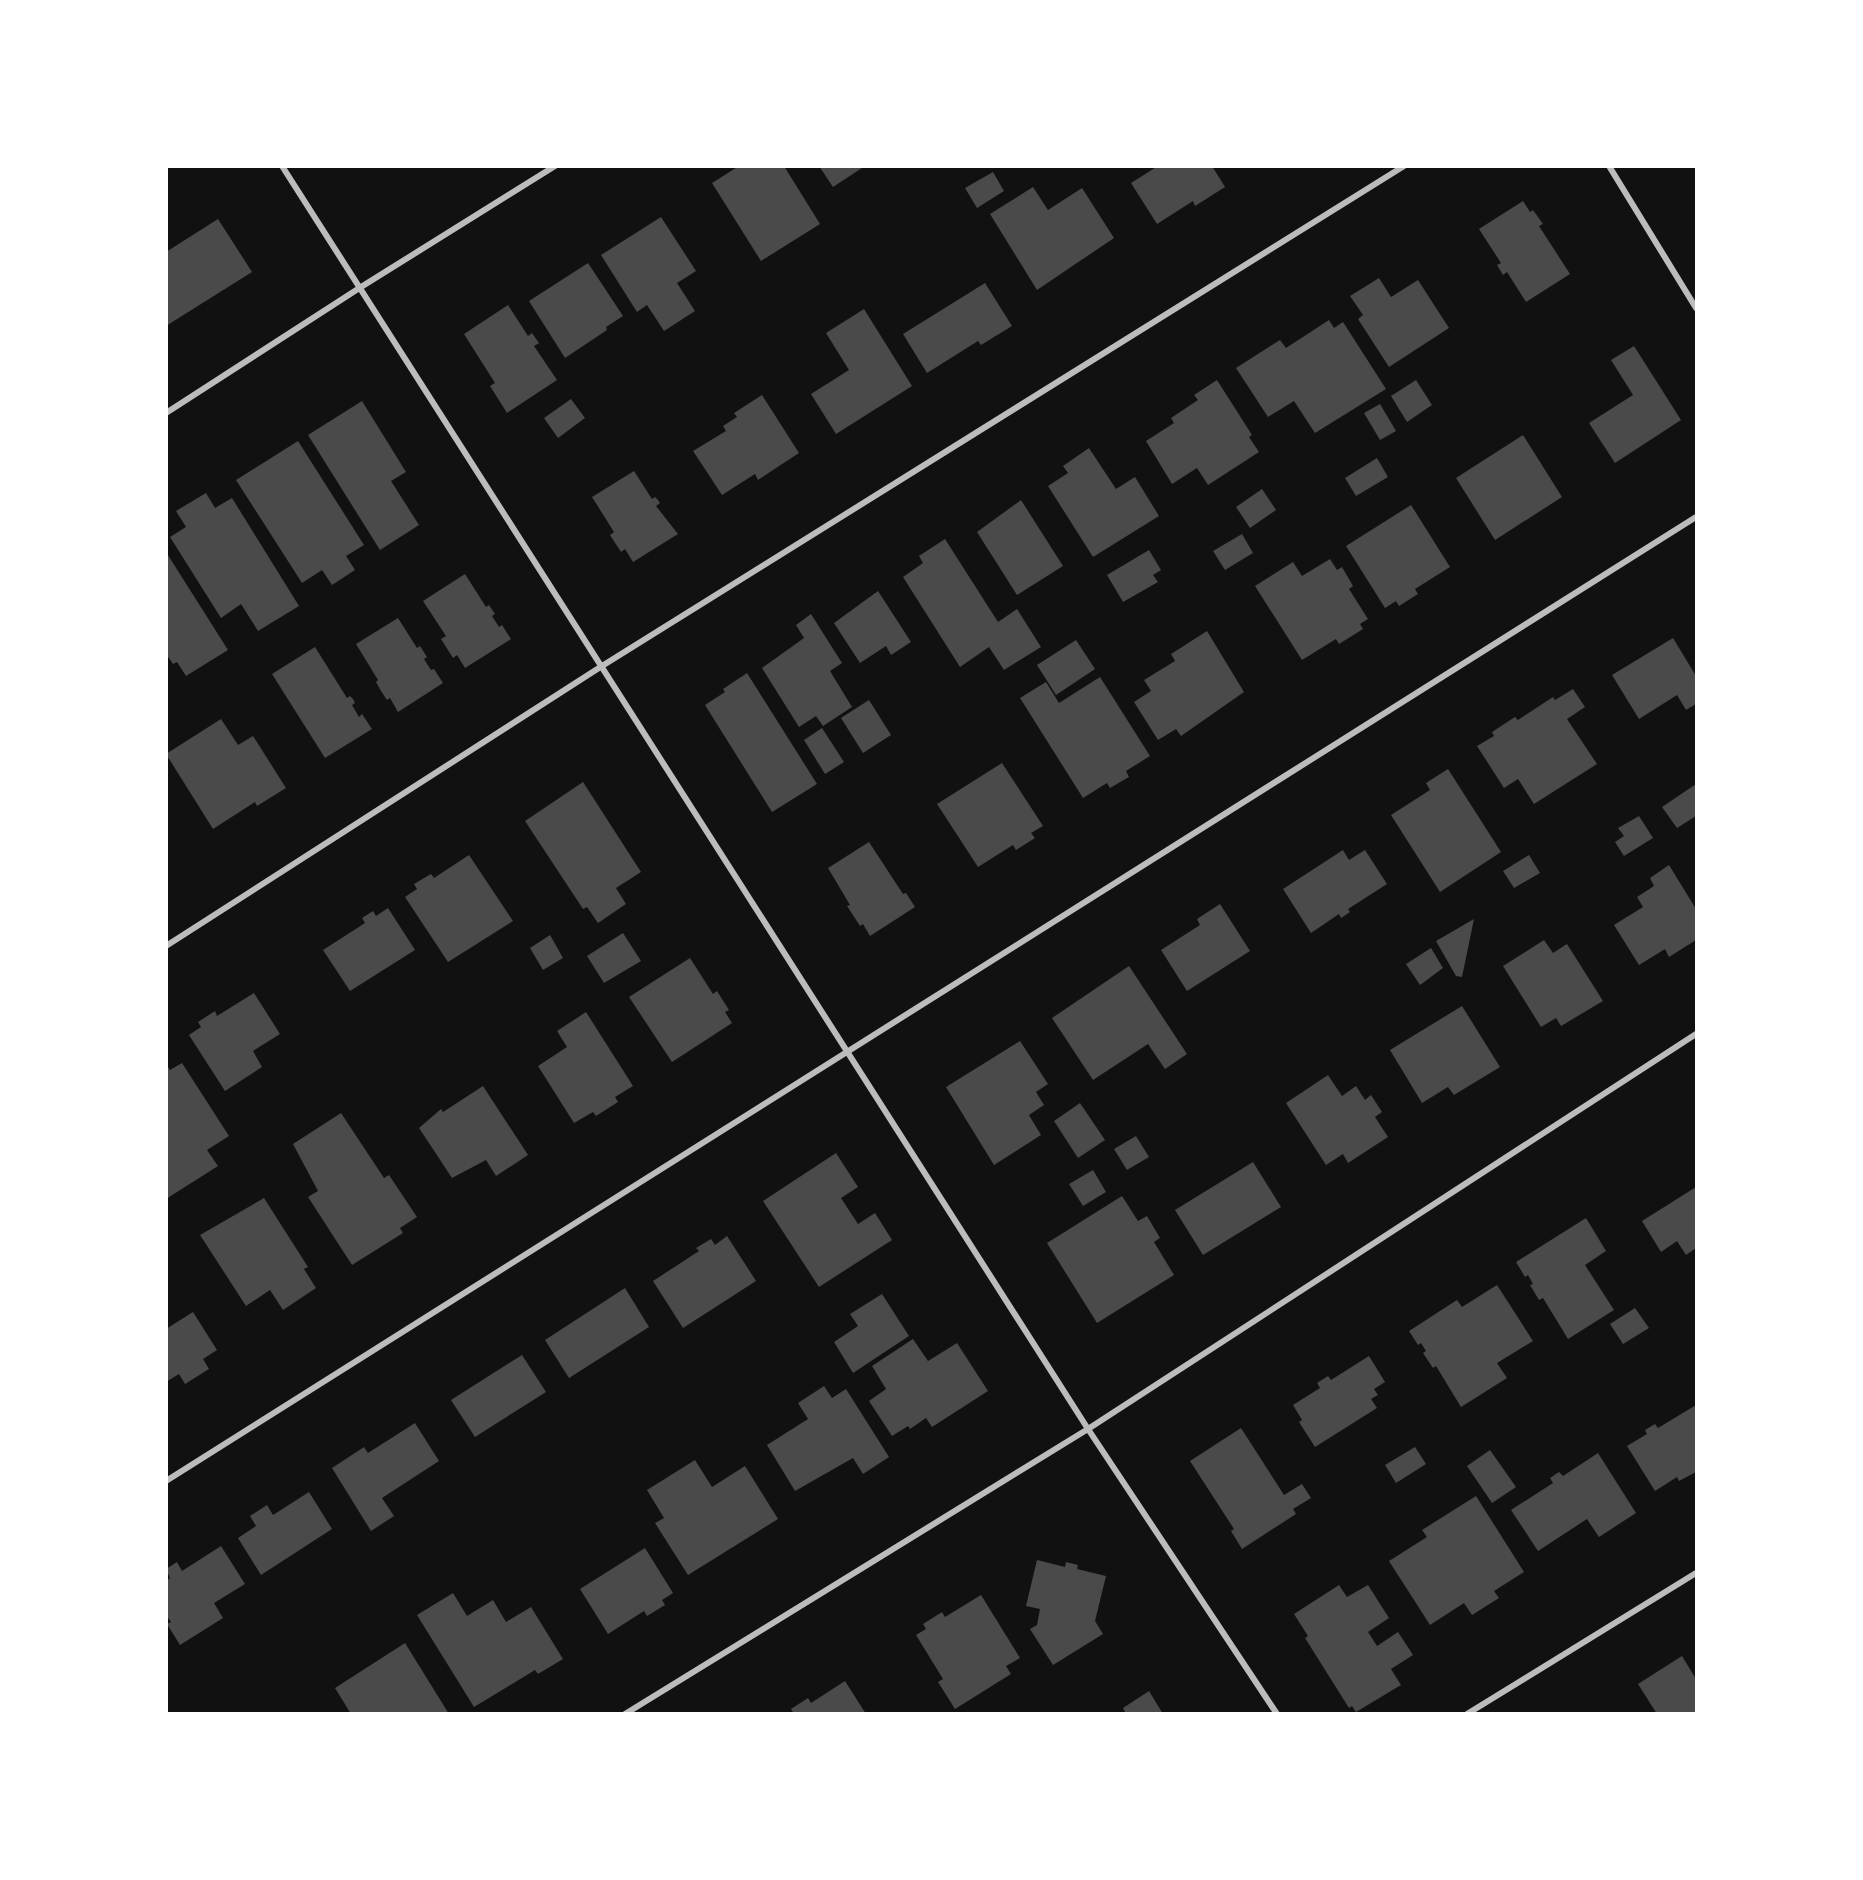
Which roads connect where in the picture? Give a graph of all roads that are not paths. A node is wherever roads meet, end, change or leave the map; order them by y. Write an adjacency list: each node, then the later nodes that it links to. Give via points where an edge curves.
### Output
1 (282, 166): 5 (street)
2 (555, 166): 5 (street)
3 (1404, 166): 9 (street)
4 (1609, 166): 6 (street)
5 (361, 287): 7 (street); 9 (street)
6 (1696, 308)
7 (166, 413)
8 (1696, 517): 12 (street)
9 (602, 666): 10 (street); 12 (street)
10 (166, 946)
11 (1696, 1034): 13 (street)
12 (847, 1050): 13 (street); 14 (street)
13 (1088, 1429): 16 (street); 17 (street)
14 (166, 1481)
15 (1696, 1573): 18 (street)
16 (625, 1713)
17 (1277, 1713)
18 (1467, 1713)

